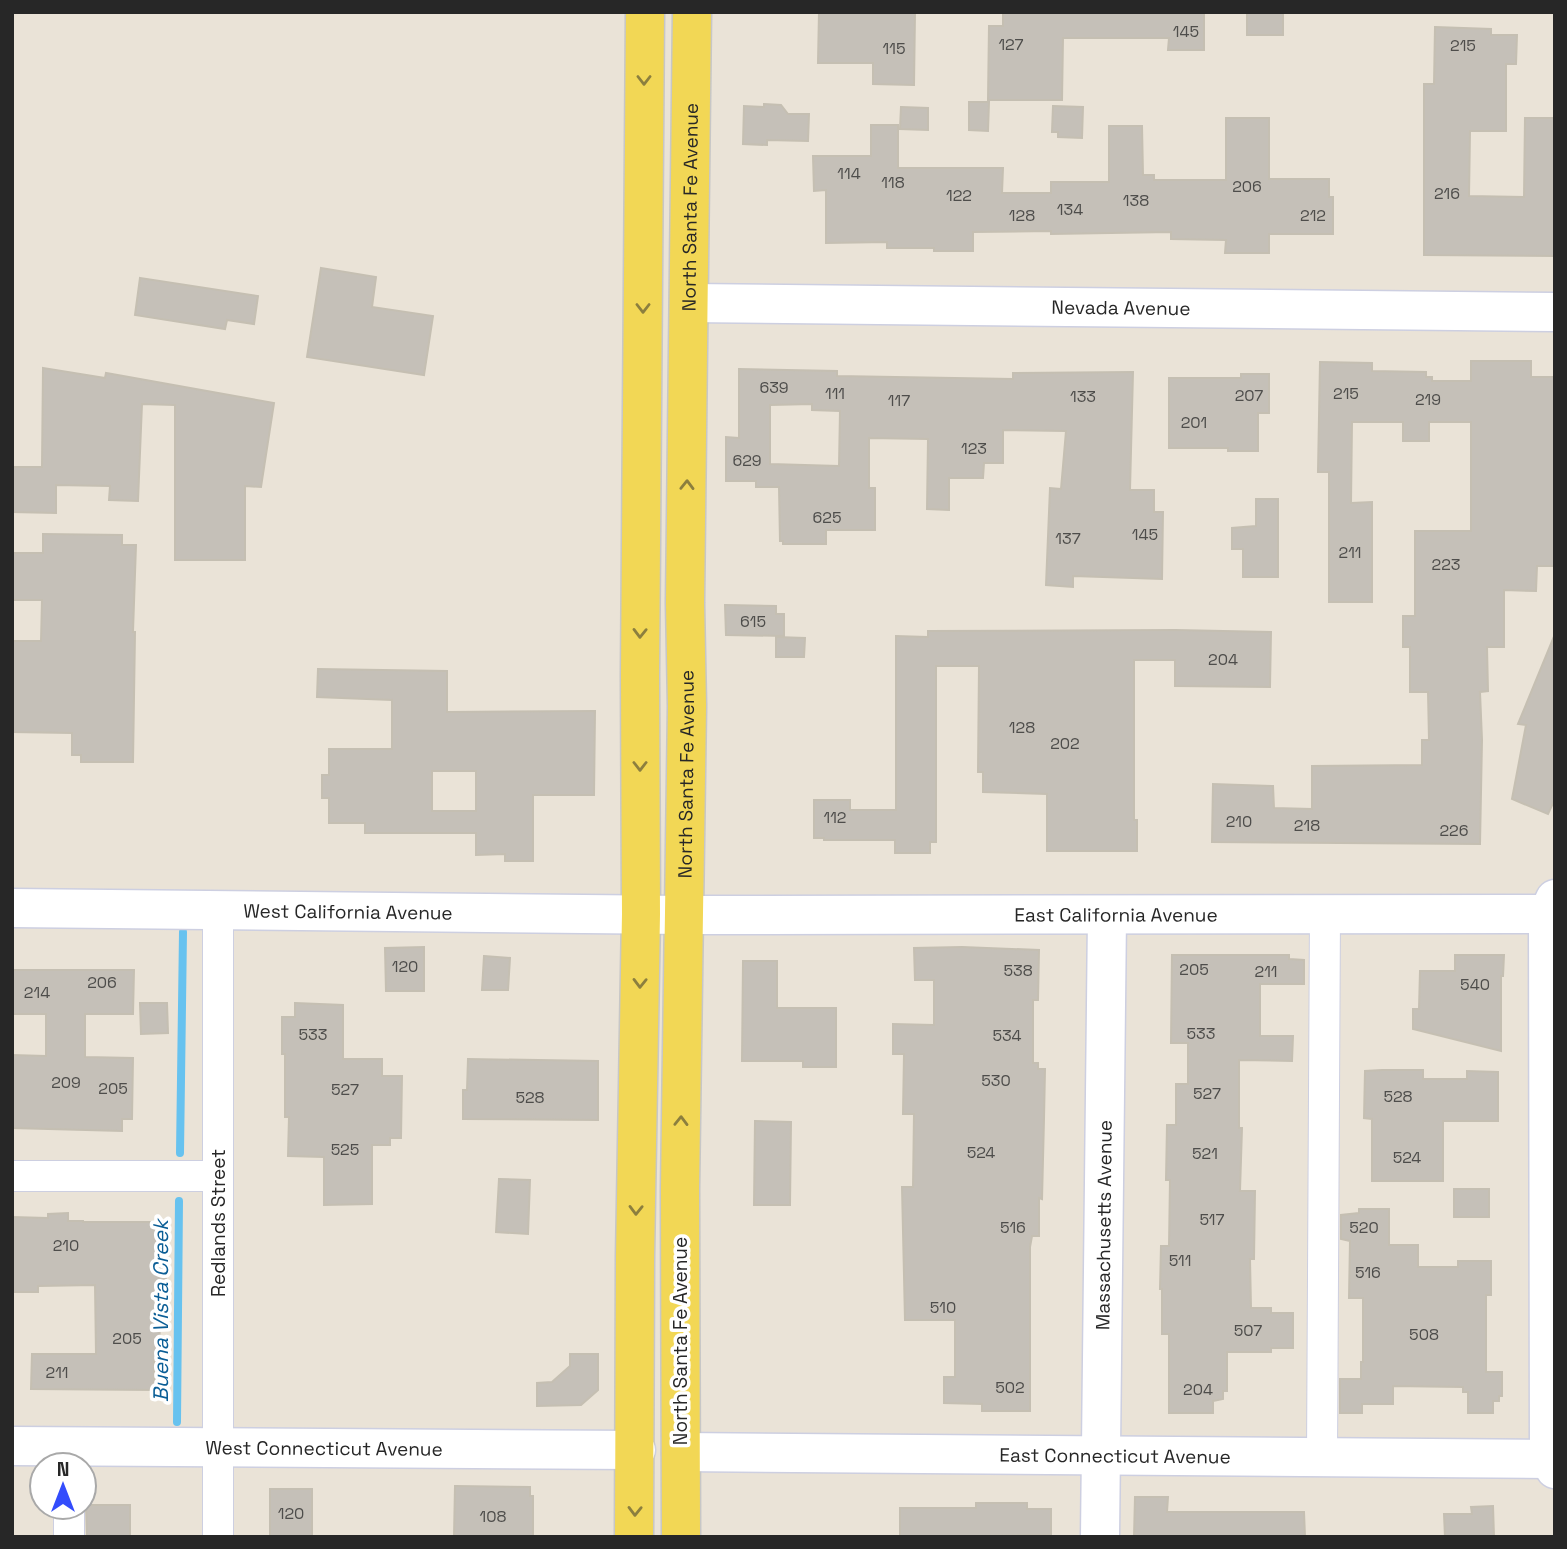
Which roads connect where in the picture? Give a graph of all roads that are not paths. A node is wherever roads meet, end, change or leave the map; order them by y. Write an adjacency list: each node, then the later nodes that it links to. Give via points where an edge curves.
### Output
1 (645, 12): 5 (main road, one-way to 5)
2 (692, 12): 3 (main road, North Santa Fe Avenue)
3 (689, 303): 4 (street, Nevada Avenue); 6 (main road, North Santa Fe Avenue, one-way to 3)
4 (1555, 312)
5 (642, 473): 6 (main road, via 655,477 662,489 664,590); 10 (main road, one-way to 10)
6 (687, 651): 12 (main road, North Santa Fe Avenue)
7 (1551, 907): 11 (street, East California Avenue); 22 (street)
8 (12, 908): 9 (street, West California Avenue)
9 (218, 909): 10 (street, West California Avenue); 15 (street, Redlands Street)
10 (641, 914): 12 (street, West California Avenue); 18 (main road, one-way to 18)
11 (1325, 914): 13 (street, East California Avenue); 21 (street)
12 (684, 915): 13 (street, East California Avenue); 19 (main road, North Santa Fe Avenue, one-way to 12)
13 (1107, 916): 20 (street, Massachusetts Avenue)
14 (12, 1177): 15 (street)
15 (218, 1177): 17 (street, Redlands Street)
16 (12, 1446): 17 (street, West Connecticut Avenue)
17 (218, 1447): 18 (street, West Connecticut Avenue); 23 (street, Redlands Street)
18 (636, 1450): 24 (main road, one-way to 24)
19 (681, 1452): 20 (street, East Connecticut Avenue); 25 (main road, North Santa Fe Avenue)
20 (1102, 1454): 21 (street, East Connecticut Avenue); 26 (street, Massachusetts Avenue)
21 (1322, 1457): 22 (street, East Connecticut Avenue)
22 (1552, 1464)
23 (218, 1537)
24 (634, 1537)
25 (681, 1537)
26 (1100, 1537)

